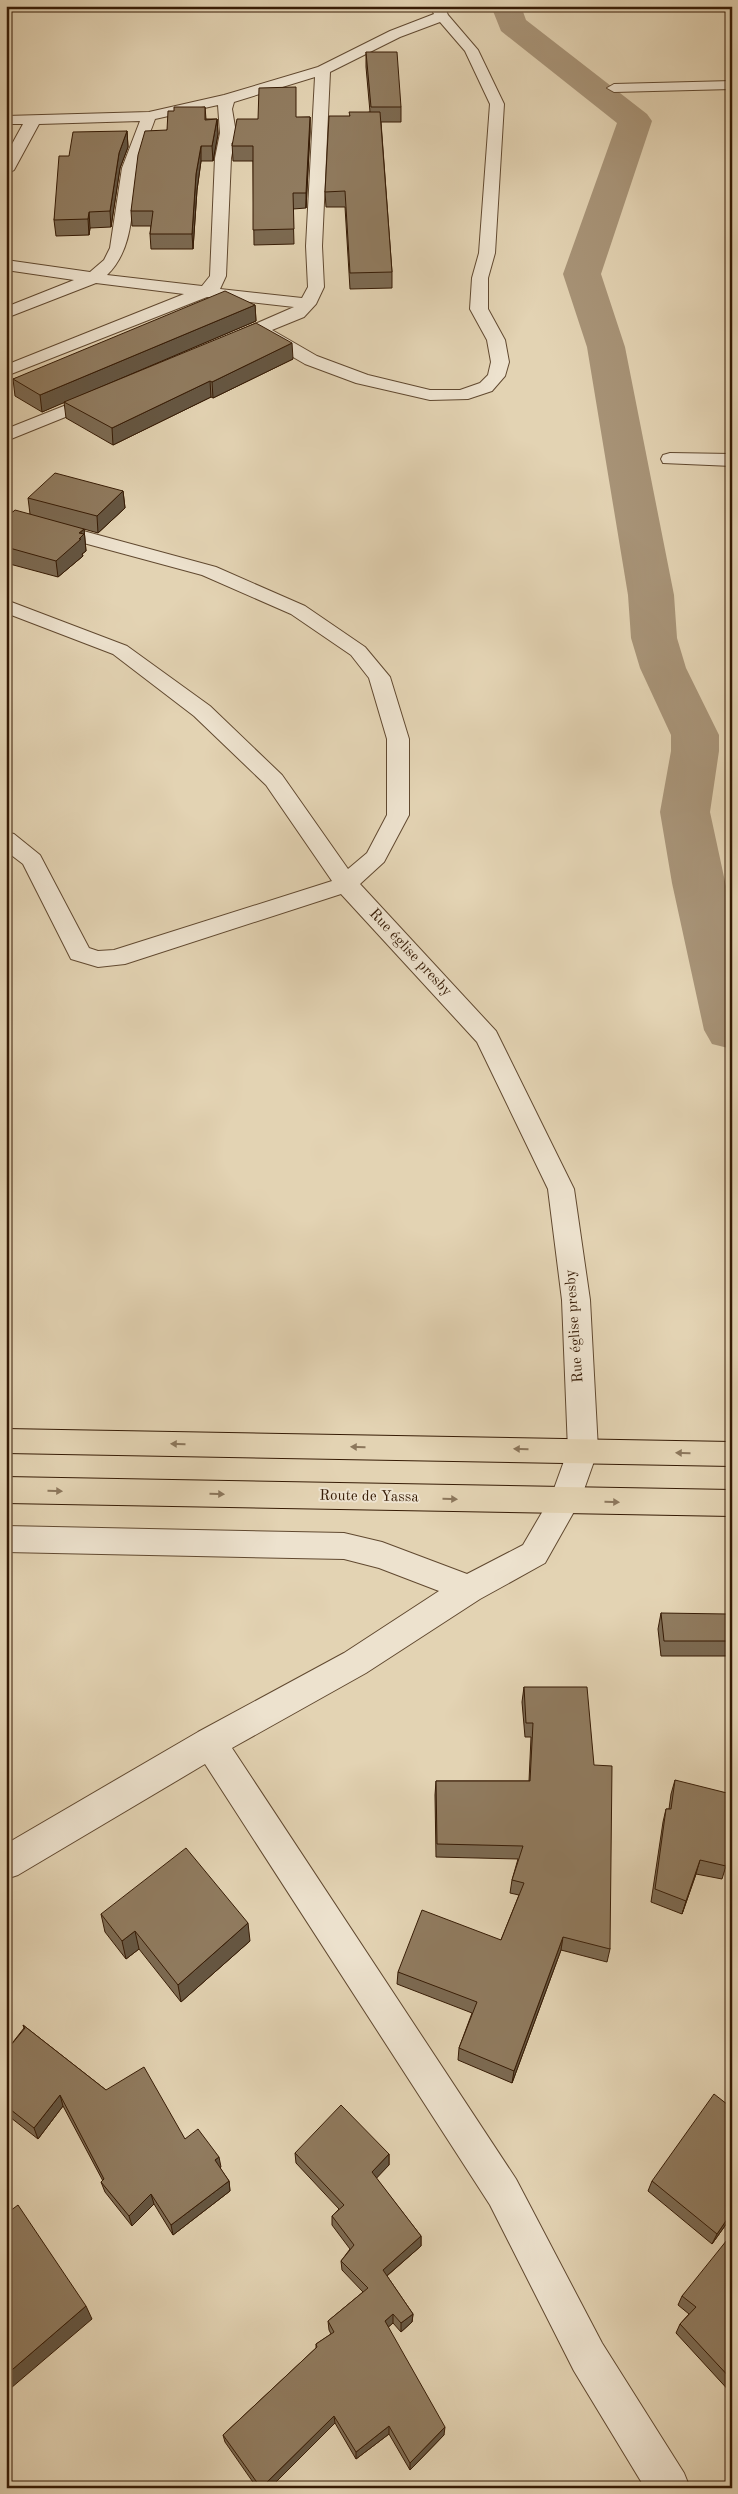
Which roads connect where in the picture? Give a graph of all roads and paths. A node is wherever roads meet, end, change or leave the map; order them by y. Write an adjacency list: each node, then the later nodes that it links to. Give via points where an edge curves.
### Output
1 (730, 6): 2 (street)
2 (732, 10)
3 (440, 11): 4 (street); 17 (street, via 471,50 497,104 487,253 480,278 479,309 496,340 500,362 496,376 486,387 462,395 430,395 353,376 311,360)
4 (323, 70): 7 (street); 15 (street, via 314,246 316,287)
5 (732, 85): 6 (street)
6 (614, 88)
7 (227, 100): 8 (street); 14 (street, via 228,133 223,158 218,276)
8 (149, 116): 10 (street); 13 (street, via 130,168 118,248 111,262)
9 (6, 120): 10 (street)
10 (33, 120): 11 (street)
11 (6, 170)
12 (6, 265): 13 (street)
13 (94, 278): 14 (street); 16 (street)
14 (206, 292): 15 (street); 19 (street)
15 (308, 304): 17 (street, via 298,313)
16 (6, 313)
17 (258, 330): 18 (street)
18 (231, 341)
19 (6, 372)
20 (116, 390): 21 (street)
21 (6, 436)
22 (670, 459): 23 (street)
23 (732, 460)
24 (6, 516): 27 (street, via 209,571 298,610 358,651 378,677 398,739 398,815 376,857)
25 (6, 606): 27 (street, Rue église presby, via 120,650 202,711 274,780)
26 (6, 839): 27 (street, via 32,860 80,952 100,960 116,958)
27 (346, 884): 29 (street, Rue église presby, via 487,1037 561,1189 576,1300)
28 (6, 1441): 29 (main road, one-way to 28)
29 (584, 1450): 30 (main road, one-way to 29); 32 (street)
30 (732, 1454)
31 (6, 1490): 32 (main road, Route de Yassa, one-way to 32)
32 (565, 1501): 33 (main road, Route de Yassa, one-way to 33); 35 (street, via 534,1554)
33 (732, 1503)
34 (6, 1539): 35 (street, via 344,1546 382,1555)
35 (469, 1589): 36 (street, via 355,1663)
36 (210, 1743): 37 (street); 38 (street, via 503,2192 588,2357)
37 (6, 1862)
38 (669, 2488)

